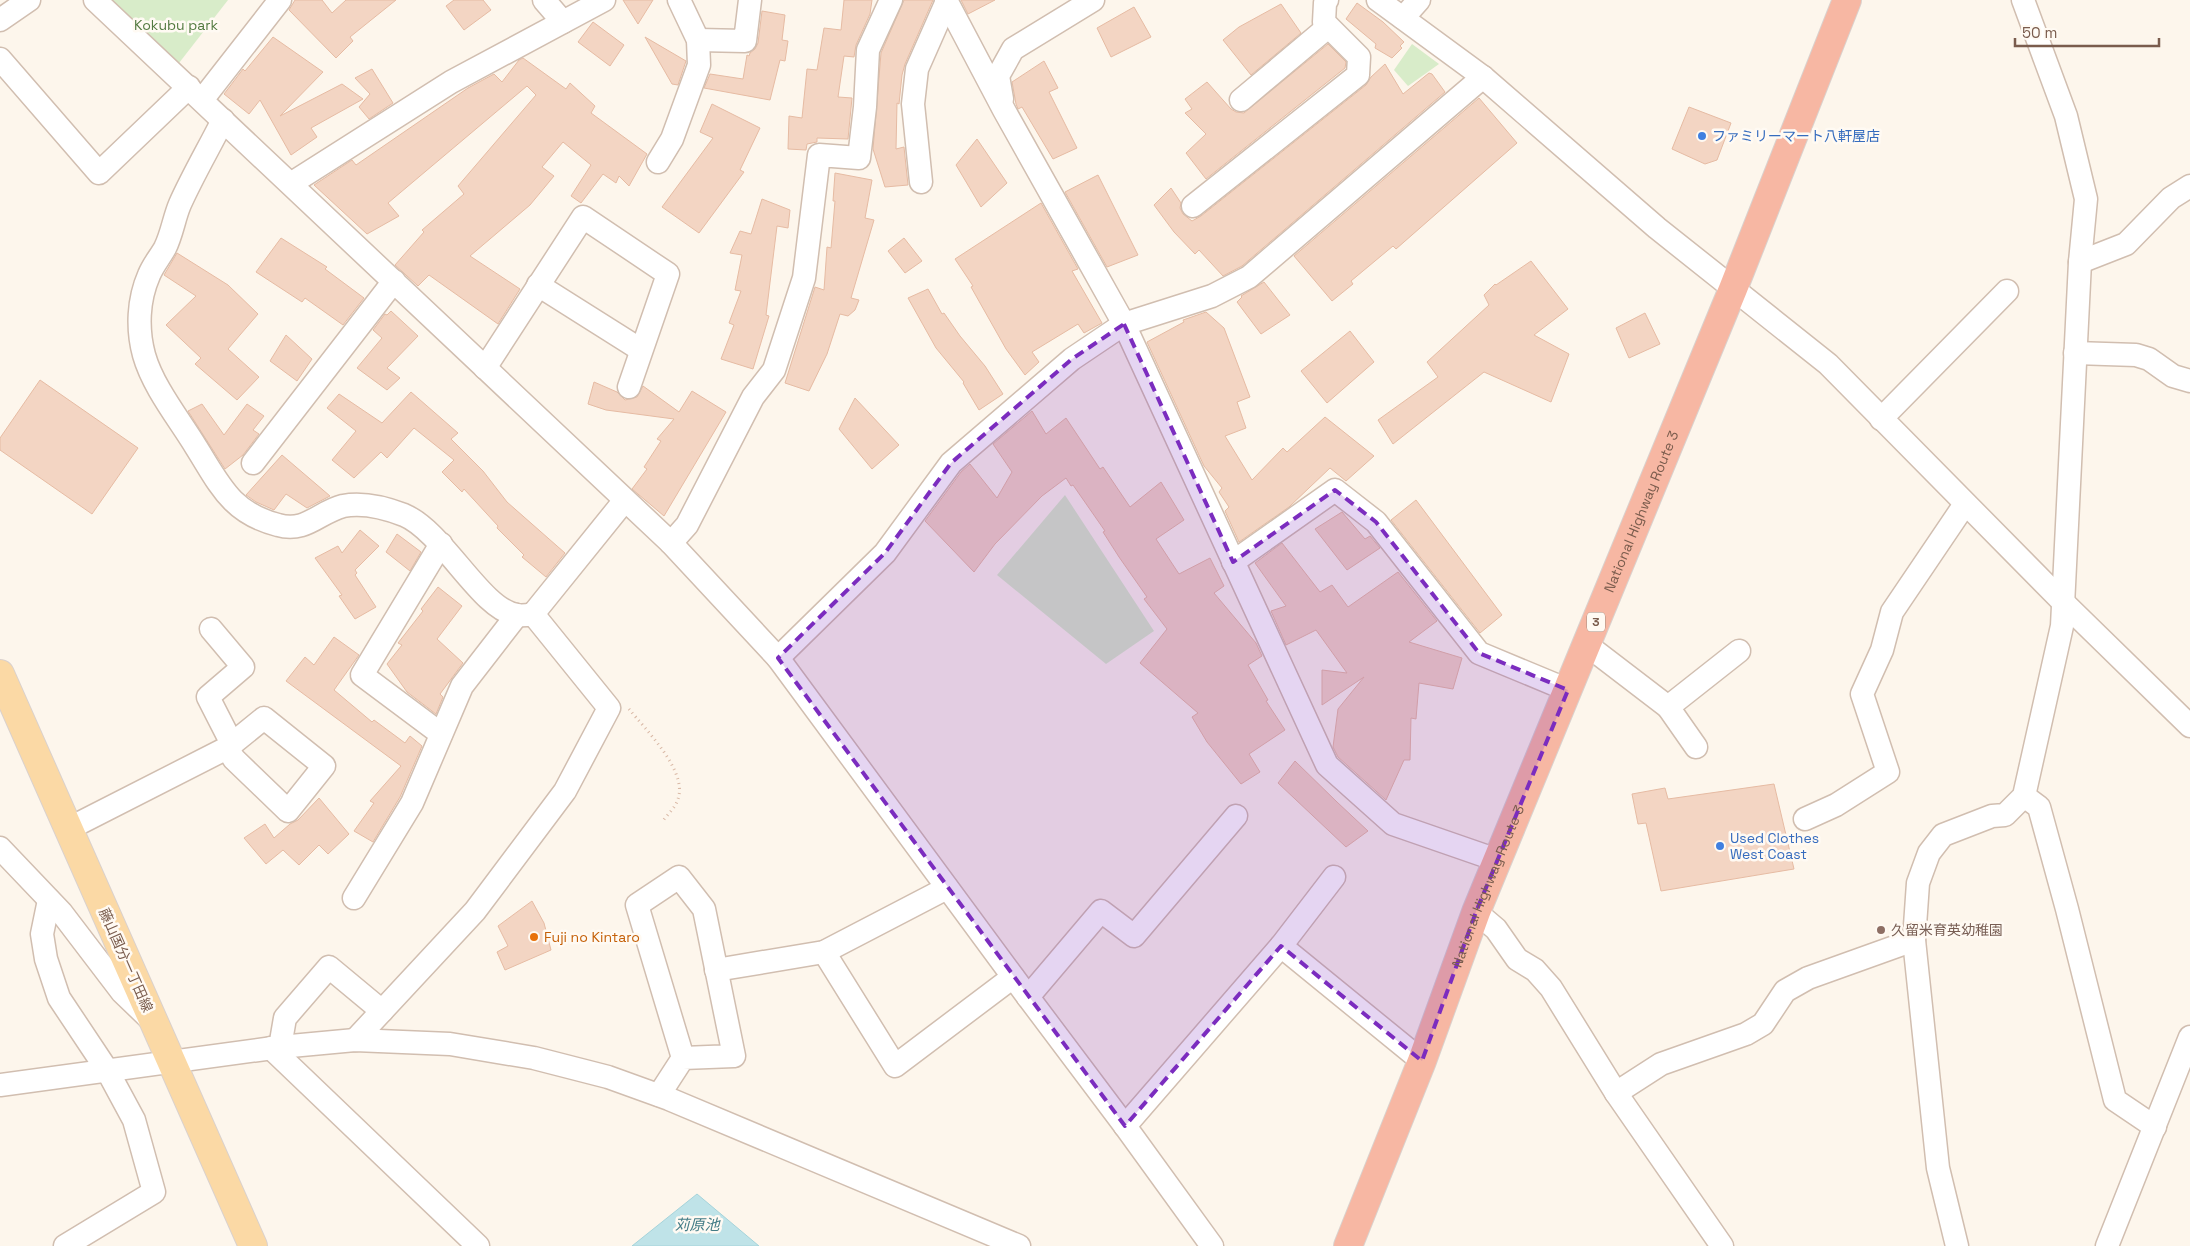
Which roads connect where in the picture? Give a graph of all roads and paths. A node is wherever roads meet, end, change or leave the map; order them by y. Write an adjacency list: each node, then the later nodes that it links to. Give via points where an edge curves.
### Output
1 (29, 0): 17 (street)
2 (95, 0): 23 (street)
3 (280, 0): 23 (street)
4 (544, 0): 18 (street)
5 (604, 0): 18 (street)
6 (679, 0): 20 (street)
7 (750, 0): 20 (street, via 745,41)
8 (892, 0): 47 (street, via 868,50 858,158 818,155 804,278 774,370 753,397 687,525)
9 (1093, 0): 25 (street, via 1013,48 998,76)
10 (1327, 0): 19 (street, via 1324,22)
11 (1378, 0): 16 (street)
12 (1419, 0): 16 (street)
13 (1848, 0): 35 (highway, National Highway Route 3 / 3)
14 (2023, 0): 32 (street, via 2066,116 2086,199)
15 (946, 1): 25 (street); 28 (street, via 917,69 913,104)
16 (1403, 18): 22 (street)
17 (0, 20)
18 (563, 22): 29 (street, via 451,82)
19 (1328, 26): 24 (street); 31 (street, via 1359,57 1358,75)
20 (698, 40): 27 (street, via 699,65 672,139)
21 (0, 59): 23 (street, via 99,173)
22 (1483, 77): 35 (street, via 1657,228); 37 (street, via 1249,276 1212,296)
23 (195, 94): 26 (street)
24 (1241, 100)
25 (1004, 110): 37 (street)
26 (223, 120): 29 (street); 48 (street, via 180,205 141,300 139,323 144,356 156,386 233,503 254,518 280,526 303,526 343,506 365,505 389,509 412,519)
27 (658, 162)
28 (921, 182)
29 (292, 183): 33 (street)
30 (2190, 186): 32 (street, via 2171,198 2126,244)
31 (1193, 206)
32 (2080, 262): 39 (street)
33 (394, 280): 40 (street); 44 (street)
34 (538, 285): 38 (street); 38 (street, via 583,217 668,274); 40 (street)
35 (1733, 289): 43 (street, via 1828,364); 53 (highway, National Highway Route 3 / 3)
36 (2008, 291): 43 (street)
37 (1124, 324): 49 (street); 55 (street, via 1072,359 951,463 885,553)
38 (642, 350): 42 (street)
39 (2075, 353): 41 (street, via 2136,355 2149,359 2173,376); 50 (street)
40 (486, 368): 45 (street)
41 (2190, 381)
42 (628, 387)
43 (1881, 419): 46 (street)
44 (253, 463)
45 (625, 500): 47 (street); 51 (street)
46 (1965, 504): 50 (street); 64 (street, via 1892,612 1882,650 1862,694 1888,772 1836,805)
47 (671, 543): 55 (street)
48 (441, 544): 51 (street, via 475,585 502,609); 60 (street, via 362,675)
49 (1233, 562): 57 (street, via 1335,490 1376,522 1479,653); 67 (street, via 1327,765 1393,824)
50 (2064, 603): 59 (street); 62 (street, via 2062,626)
51 (525, 615): 60 (street, via 462,686); 79 (street, via 609,708 565,792 475,911)
52 (211, 628): 65 (street, via 243,667 208,696 229,746)
53 (1587, 645): 57 (highway, National Highway Route 3 / 3); 58 (street)
54 (1739, 651): 58 (street)
55 (778, 658): 69 (street)
56 (0, 674): 65 (main road, 藤山国分一丁田線)
57 (1568, 690): 67 (highway, National Highway Route 3 / 3)
58 (1668, 707): 61 (street)
59 (2190, 726)
60 (442, 734): 70 (street, via 412,803)
61 (1696, 747)
62 (2024, 796): 73 (street, via 2005,815 1992,816 1943,835 1929,853 1918,883); 92 (street, via 2039,807 2115,1100)
63 (1236, 816): 78 (street, via 1134,936 1101,911)
64 (1805, 819)
65 (68, 829): 80 (main road, 藤山国分一丁田線)
66 (3, 858): 71 (street)
67 (1498, 860): 72 (highway, National Highway Route 3 / 3)
68 (1334, 877): 74 (street)
69 (947, 888): 75 (street); 77 (street)
70 (354, 898)
71 (49, 900): 80 (street, via 122,992); 87 (street, via 42,934 46,959 59,998)
72 (1476, 912): 86 (highway, National Highway Route 3 / 3); 89 (street, via 1496,929 1516,958 1535,970 1552,988)
73 (1914, 940): 89 (street, via 1808,978 1785,991 1763,1024 1746,1034 1661,1064); 100 (street, via 1938,1168)
74 (1281, 946): 86 (street); 91 (street)
75 (824, 952): 76 (street); 77 (street, via 895,1066)
76 (716, 970): 84 (street, via 734,1056); 84 (street, via 704,909 678,877 636,905)
77 (1013, 977): 78 (street)
78 (1028, 997): 91 (street)
79 (382, 1011): 82 (street); 83 (street, via 329,967 285,1018)
80 (154, 1023): 85 (main road, 藤山国分一丁田線)
81 (2190, 1037): 92 (street)
82 (355, 1040): 83 (street); 90 (street, via 450,1044 534,1058 608,1076)
83 (276, 1047): 85 (street); 95 (street)
84 (683, 1058): 90 (street)
85 (171, 1061): 87 (street); 94 (main road, 藤山国分一丁田線)
86 (1422, 1061): 98 (highway, National Highway Route 3 / 3)
87 (107, 1070): 88 (street); 93 (street, via 134,1120 154,1192)
88 (0, 1085)
89 (1616, 1093): 99 (street)
90 (659, 1096): 96 (street)
91 (1125, 1126): 97 (street)
92 (2154, 1127): 101 (street)
93 (65, 1246)
94 (253, 1246)
95 (478, 1246)
96 (1018, 1246)
97 (1212, 1246)
98 (1348, 1246)
99 (1722, 1246)
100 (1957, 1246)
101 (2107, 1246)

